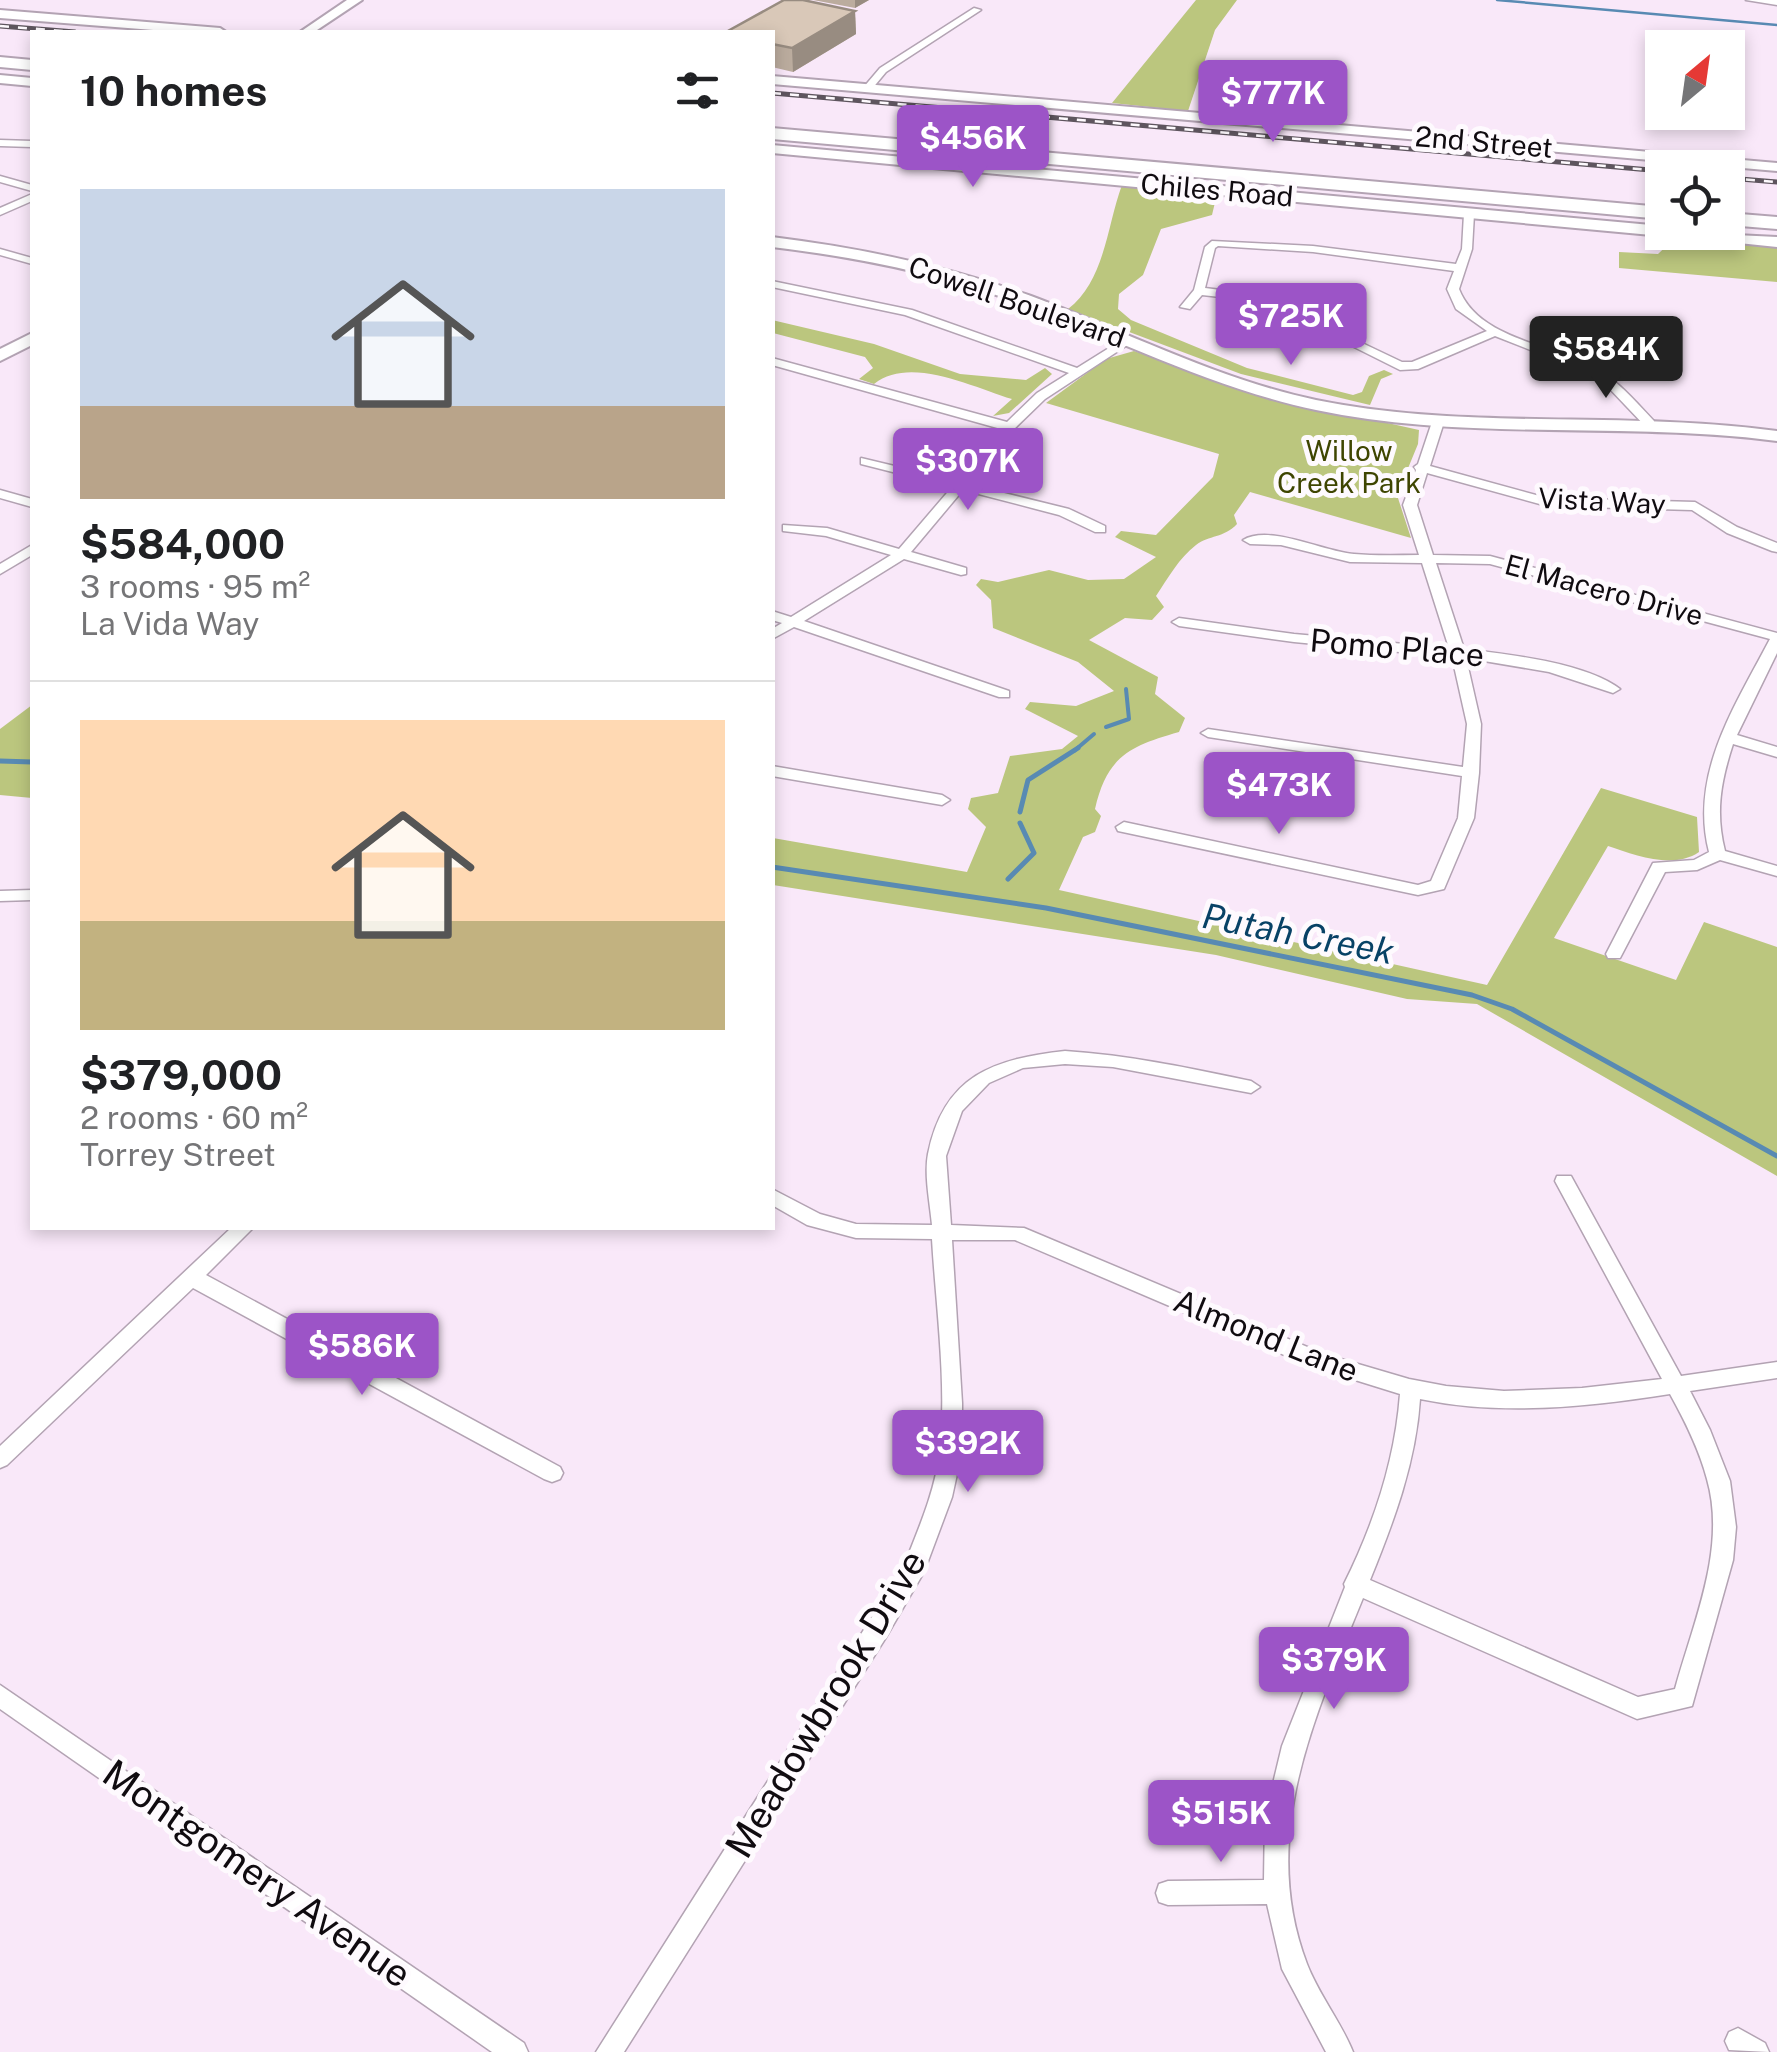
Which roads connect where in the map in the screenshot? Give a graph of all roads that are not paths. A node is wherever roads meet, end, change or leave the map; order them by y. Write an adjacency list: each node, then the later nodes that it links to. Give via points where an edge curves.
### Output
1 (356, 0): 7 (street)
2 (1750, 0): 3 (street)
3 (1777, 2)
4 (977, 10): 15 (street, via 884,70)
5 (0, 14): 6 (street)
6 (196, 30)
7 (309, 30)
8 (0, 49): 9 (highway)
9 (30, 52)
10 (0, 62): 11 (highway)
11 (30, 65)
12 (0, 79): 14 (street)
13 (775, 80): 15 (street, 2nd Street)
14 (30, 82)
15 (868, 88): 21 (street, 2nd Street)
16 (775, 118): 24 (highway)
17 (775, 132): 28 (highway)
18 (0, 142): 19 (street)
19 (30, 144)
20 (775, 149): 30 (street, Chiles Road)
21 (1777, 167)
22 (0, 179): 23 (street)
23 (30, 187)
24 (1645, 195)
25 (30, 197): 29 (street)
26 (1745, 204): 27 (highway)
27 (1777, 207)
28 (1645, 211)
29 (0, 212)
30 (1469, 214): 33 (street, Chiles Road); 39 (street)
31 (1745, 220): 32 (highway)
32 (1777, 223)
33 (1645, 230)
34 (1745, 239): 36 (street)
35 (775, 242): 45 (street, Cowell Boulevard, via 950,275)
36 (1777, 242)
37 (0, 252): 38 (street)
38 (30, 260)
39 (1460, 268): 41 (street, via 1216,243); 43 (street, via 1454,299)
40 (775, 285): 48 (street, via 908,312)
41 (1199, 291): 42 (street); 43 (street, via 1305,303 1336,332 1400,366)
42 (1186, 307)
43 (1494, 332): 50 (street, via 1585,366 1612,383)
44 (30, 339): 46 (street)
45 (1136, 342): 48 (street); 49 (street, Cowell Boulevard, via 1284,397)
46 (0, 356)
47 (775, 362): 51 (street)
48 (1074, 372): 51 (street)
49 (1433, 421): 50 (street, Cowell Boulevard); 54 (street)
50 (1650, 424): 52 (street, Cowell Boulevard)
51 (1009, 427): 55 (street)
52 (1777, 436)
53 (865, 461): 55 (street)
54 (1420, 467): 61 (street, Vista Way, via 1548,502 1695,506); 64 (street, via 1410,505)
55 (961, 486): 59 (street, via 1064,512); 63 (street)
56 (0, 494): 57 (street)
57 (29, 505)
58 (788, 528): 63 (street)
59 (1100, 529)
60 (1250, 540): 64 (street, El Macero Drive, via 1350,558)
61 (1777, 548)
62 (30, 550): 65 (street)
63 (903, 553): 66 (street); 68 (street)
64 (1428, 558): 71 (street, El Macero Drive, via 1490,560); 72 (street)
65 (0, 570)
66 (961, 571)
67 (775, 616): 68 (street)
68 (793, 622): 70 (street); 74 (street)
69 (1178, 622): 72 (street, Pomo Place, via 1284,639)
70 (775, 633)
71 (1777, 638): 76 (street)
72 (1458, 653): 73 (street, Pomo Place, via 1546,665); 79 (street, via 1474,724)
73 (1612, 689)
74 (1004, 694)
75 (1208, 733): 79 (street)
76 (1730, 738): 77 (street); 82 (street, via 1714,783)
77 (1777, 752)
78 (775, 772): 80 (street)
79 (1471, 772): 81 (street, via 1466,818 1430,890)
80 (942, 800)
81 (1124, 827)
82 (1718, 854): 83 (street); 86 (street, via 1697,865 1660,868)
83 (1777, 872)
84 (30, 895): 85 (street)
85 (0, 896)
86 (1614, 954)
87 (1251, 1087): 91 (street, Meadowbrook Drive, via 1090,1057 1010,1064 976,1081 953,1103 941,1130 936,1156)
88 (1564, 1181): 94 (street)
89 (775, 1198): 91 (street, Almond Lane, via 814,1220 856,1230)
90 (241, 1230): 92 (street)
91 (942, 1230): 95 (street, Almond Lane, via 1017,1233 1317,1360); 103 (street, Meadowbrook Drive, via 951,1451 913,1572)
92 (188, 1279): 96 (street); 97 (street)
93 (1777, 1370): 94 (street, Almond Lane)
94 (1672, 1384): 95 (street, Almond Lane, via 1543,1398 1464,1397); 98 (street, via 1713,1464 1725,1527 1684,1698 1637,1708)
95 (1410, 1386): 98 (street, via 1405,1446)
96 (0, 1459)
97 (552, 1473)
98 (1355, 1584): 100 (street, via 1282,1783 1274,1823)
99 (0, 1696): 102 (street, Montgomery Avenue)
100 (1275, 1892): 101 (street); 104 (street, via 1290,1952)
101 (1168, 1894)
102 (514, 2052)
103 (609, 2052)
104 (1340, 2052)

